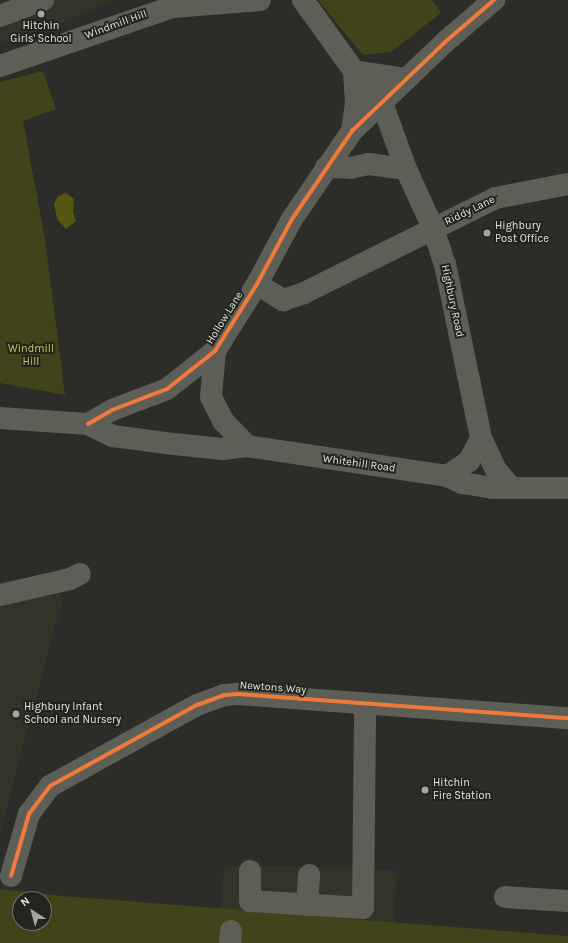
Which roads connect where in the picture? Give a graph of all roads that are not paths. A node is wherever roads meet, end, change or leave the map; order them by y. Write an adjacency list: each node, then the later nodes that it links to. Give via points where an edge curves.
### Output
1 (43, 0): 5 (street)
2 (260, 0): 6 (street, Windmill Hill, via 172,7 138,16)
3 (303, 0): 7 (street)
4 (494, 0): 8 (street, Hollow Lane)
5 (0, 16)
6 (0, 66)
7 (354, 72): 8 (street); 9 (street, Highbury Road, via 370,85); 10 (street, via 356,102)
8 (406, 80): 9 (street, Hollow Lane)
9 (382, 103): 10 (street, Hollow Lane); 12 (street, Highbury Road)
10 (352, 131): 11 (street, Hollow Lane)
11 (326, 167): 12 (street, via 350,168 369,164); 15 (street, Hollow Lane, via 292,219)
12 (406, 169): 14 (street, Highbury Road)
13 (568, 184): 14 (street, Riddy Lane, via 545,190 508,194)
14 (433, 228): 15 (street, Riddy Lane, via 304,293 283,300); 19 (street, Highbury Road, via 444,264)
15 (256, 284): 16 (street, Hollow Lane)
16 (215, 351): 18 (street, Hollow Lane, via 167,389 112,410); 20 (street, Hollow Lane, via 211,397 223,421)
17 (0, 418): 18 (street)
18 (88, 424): 20 (street, Whitehill Road, via 114,436 149,441 223,449)
19 (481, 438): 21 (street, via 469,461); 22 (street, Highbury Road, via 496,470)
20 (247, 446): 21 (street, Whitehill Road)
21 (447, 476): 22 (street, Whitehill Road, via 462,483 492,488)
22 (510, 486): 23 (street, Whitehill Road)
23 (568, 488)
24 (80, 574): 25 (street, via 70,579)
25 (0, 595)
26 (365, 704): 27 (street, Newtons Way); 30 (street, Newtons Way, via 238,694 224,695 197,705 50,786 29,814); 33 (street, via 363,908)
27 (568, 718)
28 (250, 871): 33 (street, via 250,901)
29 (309, 875): 33 (street)
30 (11, 876)
31 (505, 898): 32 (street)
32 (568, 901)
33 (307, 905)

